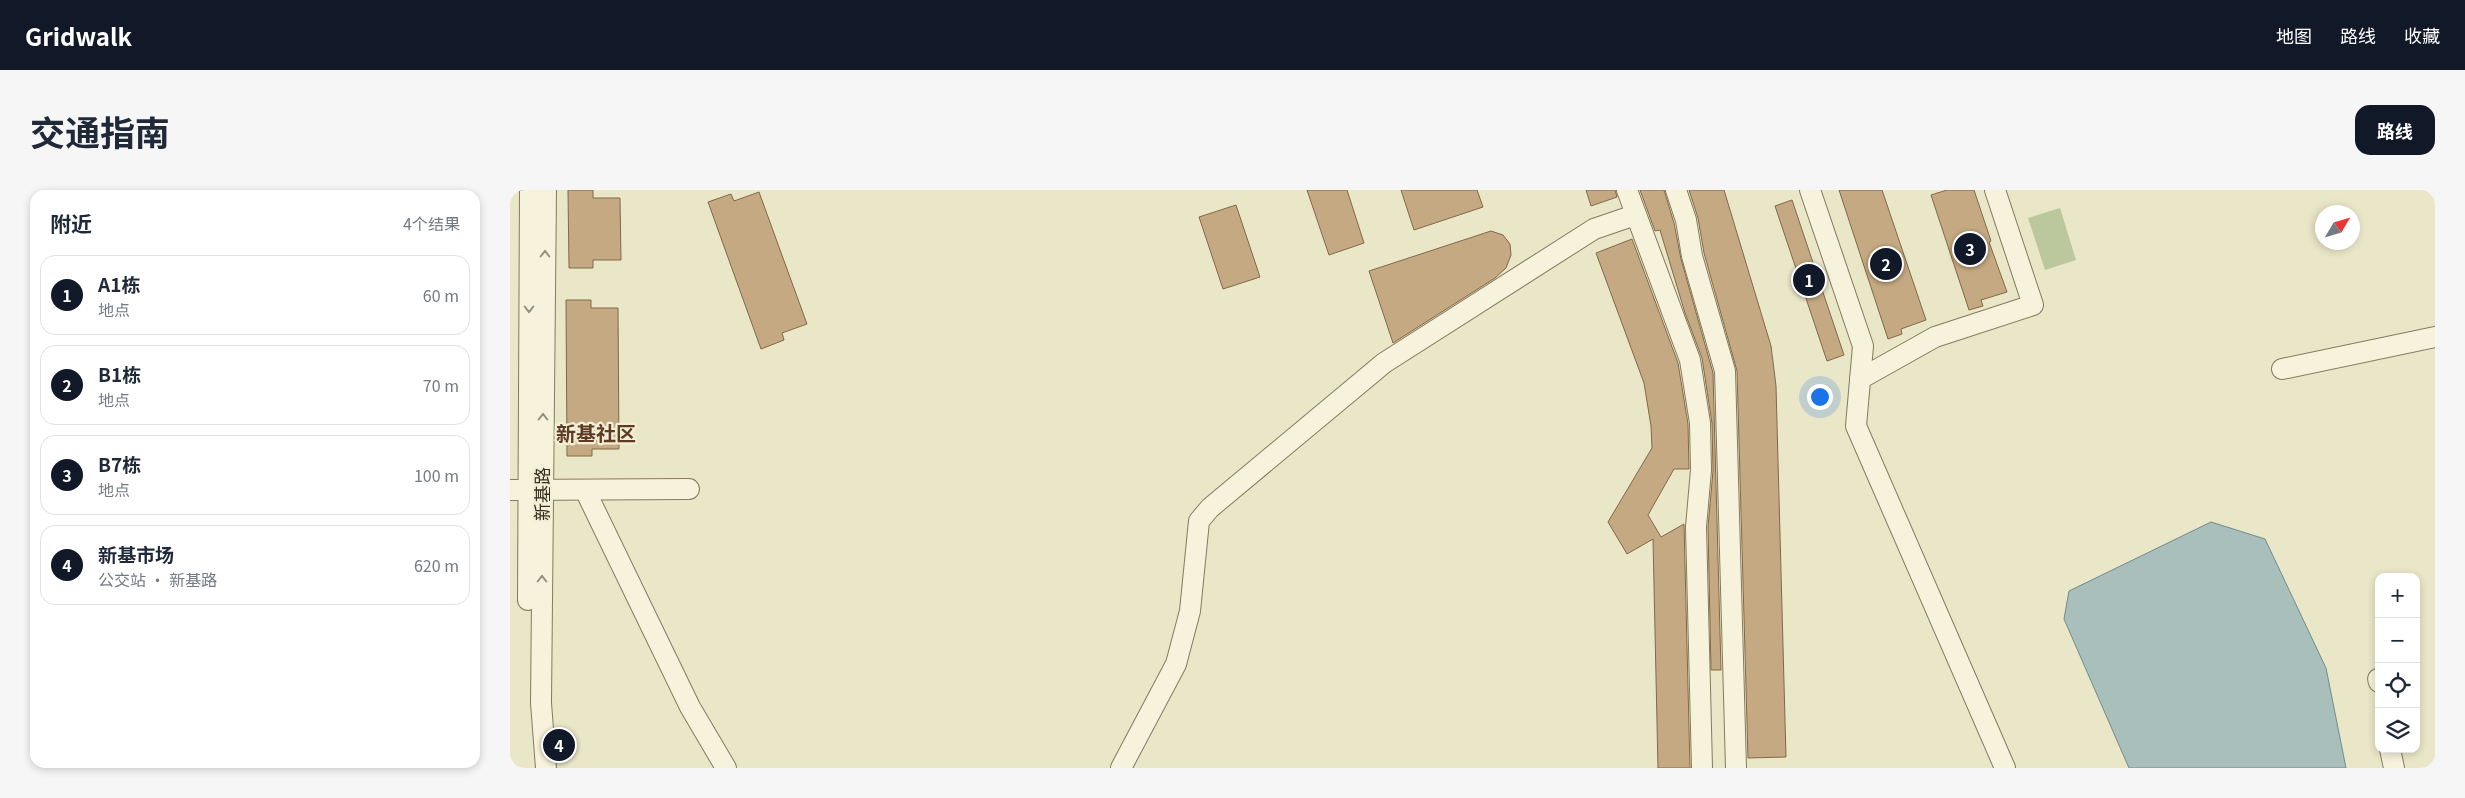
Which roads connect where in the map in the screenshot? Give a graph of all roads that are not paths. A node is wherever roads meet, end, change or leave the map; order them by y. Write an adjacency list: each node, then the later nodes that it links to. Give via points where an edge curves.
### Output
1 (530, 190): 12 (street, 新基路, one-way to 12)
2 (546, 190): 12 (street, 新基路, one-way to 2)
3 (1626, 190): 7 (street)
4 (1676, 190): 20 (street, via 1725,371)
5 (1810, 190): 10 (street, via 1863,346)
6 (1995, 190): 10 (street, via 2033,305 1935,337)
7 (1635, 214): 18 (street, via 1594,230 1384,363 1210,508 1199,521 1190,611 1176,664); 19 (street, via 1690,360 1700,423 1701,470 1696,527)
8 (2435, 337): 9 (street)
9 (2282, 369)
10 (1860, 378): 21 (street, via 1856,426)
11 (689, 489): 13 (street)
12 (527, 490): 13 (street); 15 (street, 新基路, via 529,704); 16 (street, 新基路, one-way to 12)
13 (585, 490): 17 (street, via 690,707)
14 (2391, 753): 22 (street)
15 (534, 768)
16 (546, 768)
17 (726, 768)
18 (1121, 768)
19 (1702, 768)
20 (1736, 768)
21 (2005, 768)
22 (2394, 768)

